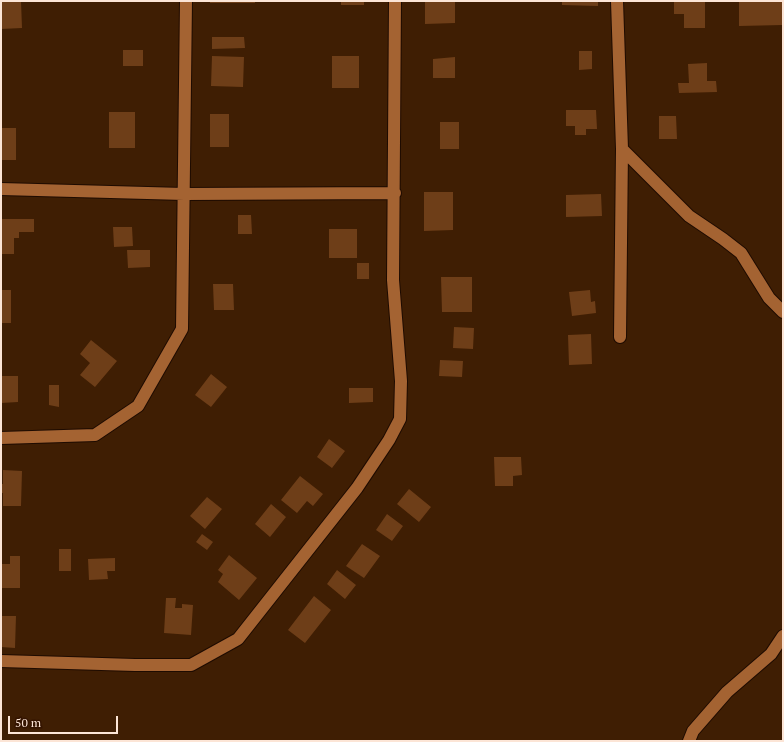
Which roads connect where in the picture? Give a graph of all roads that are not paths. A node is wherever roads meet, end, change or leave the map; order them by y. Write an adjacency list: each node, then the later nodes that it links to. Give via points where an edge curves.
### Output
1 (186, 1): 7 (street)
2 (395, 1): 6 (street)
3 (617, 1): 4 (street)
4 (622, 148): 8 (street, via 689,216 741,253 769,298); 9 (street)
5 (1, 190): 7 (street)
6 (394, 193): 7 (street); 12 (street, via 393,280 401,381 400,418 389,440 357,488 238,639 191,665)
7 (184, 194): 10 (street, via 182,329 138,406 94,435)
8 (783, 312)
9 (620, 337)
10 (1, 438)
11 (783, 636): 13 (street, via 771,654 727,692 693,731)
12 (1, 661)
13 (689, 741)

